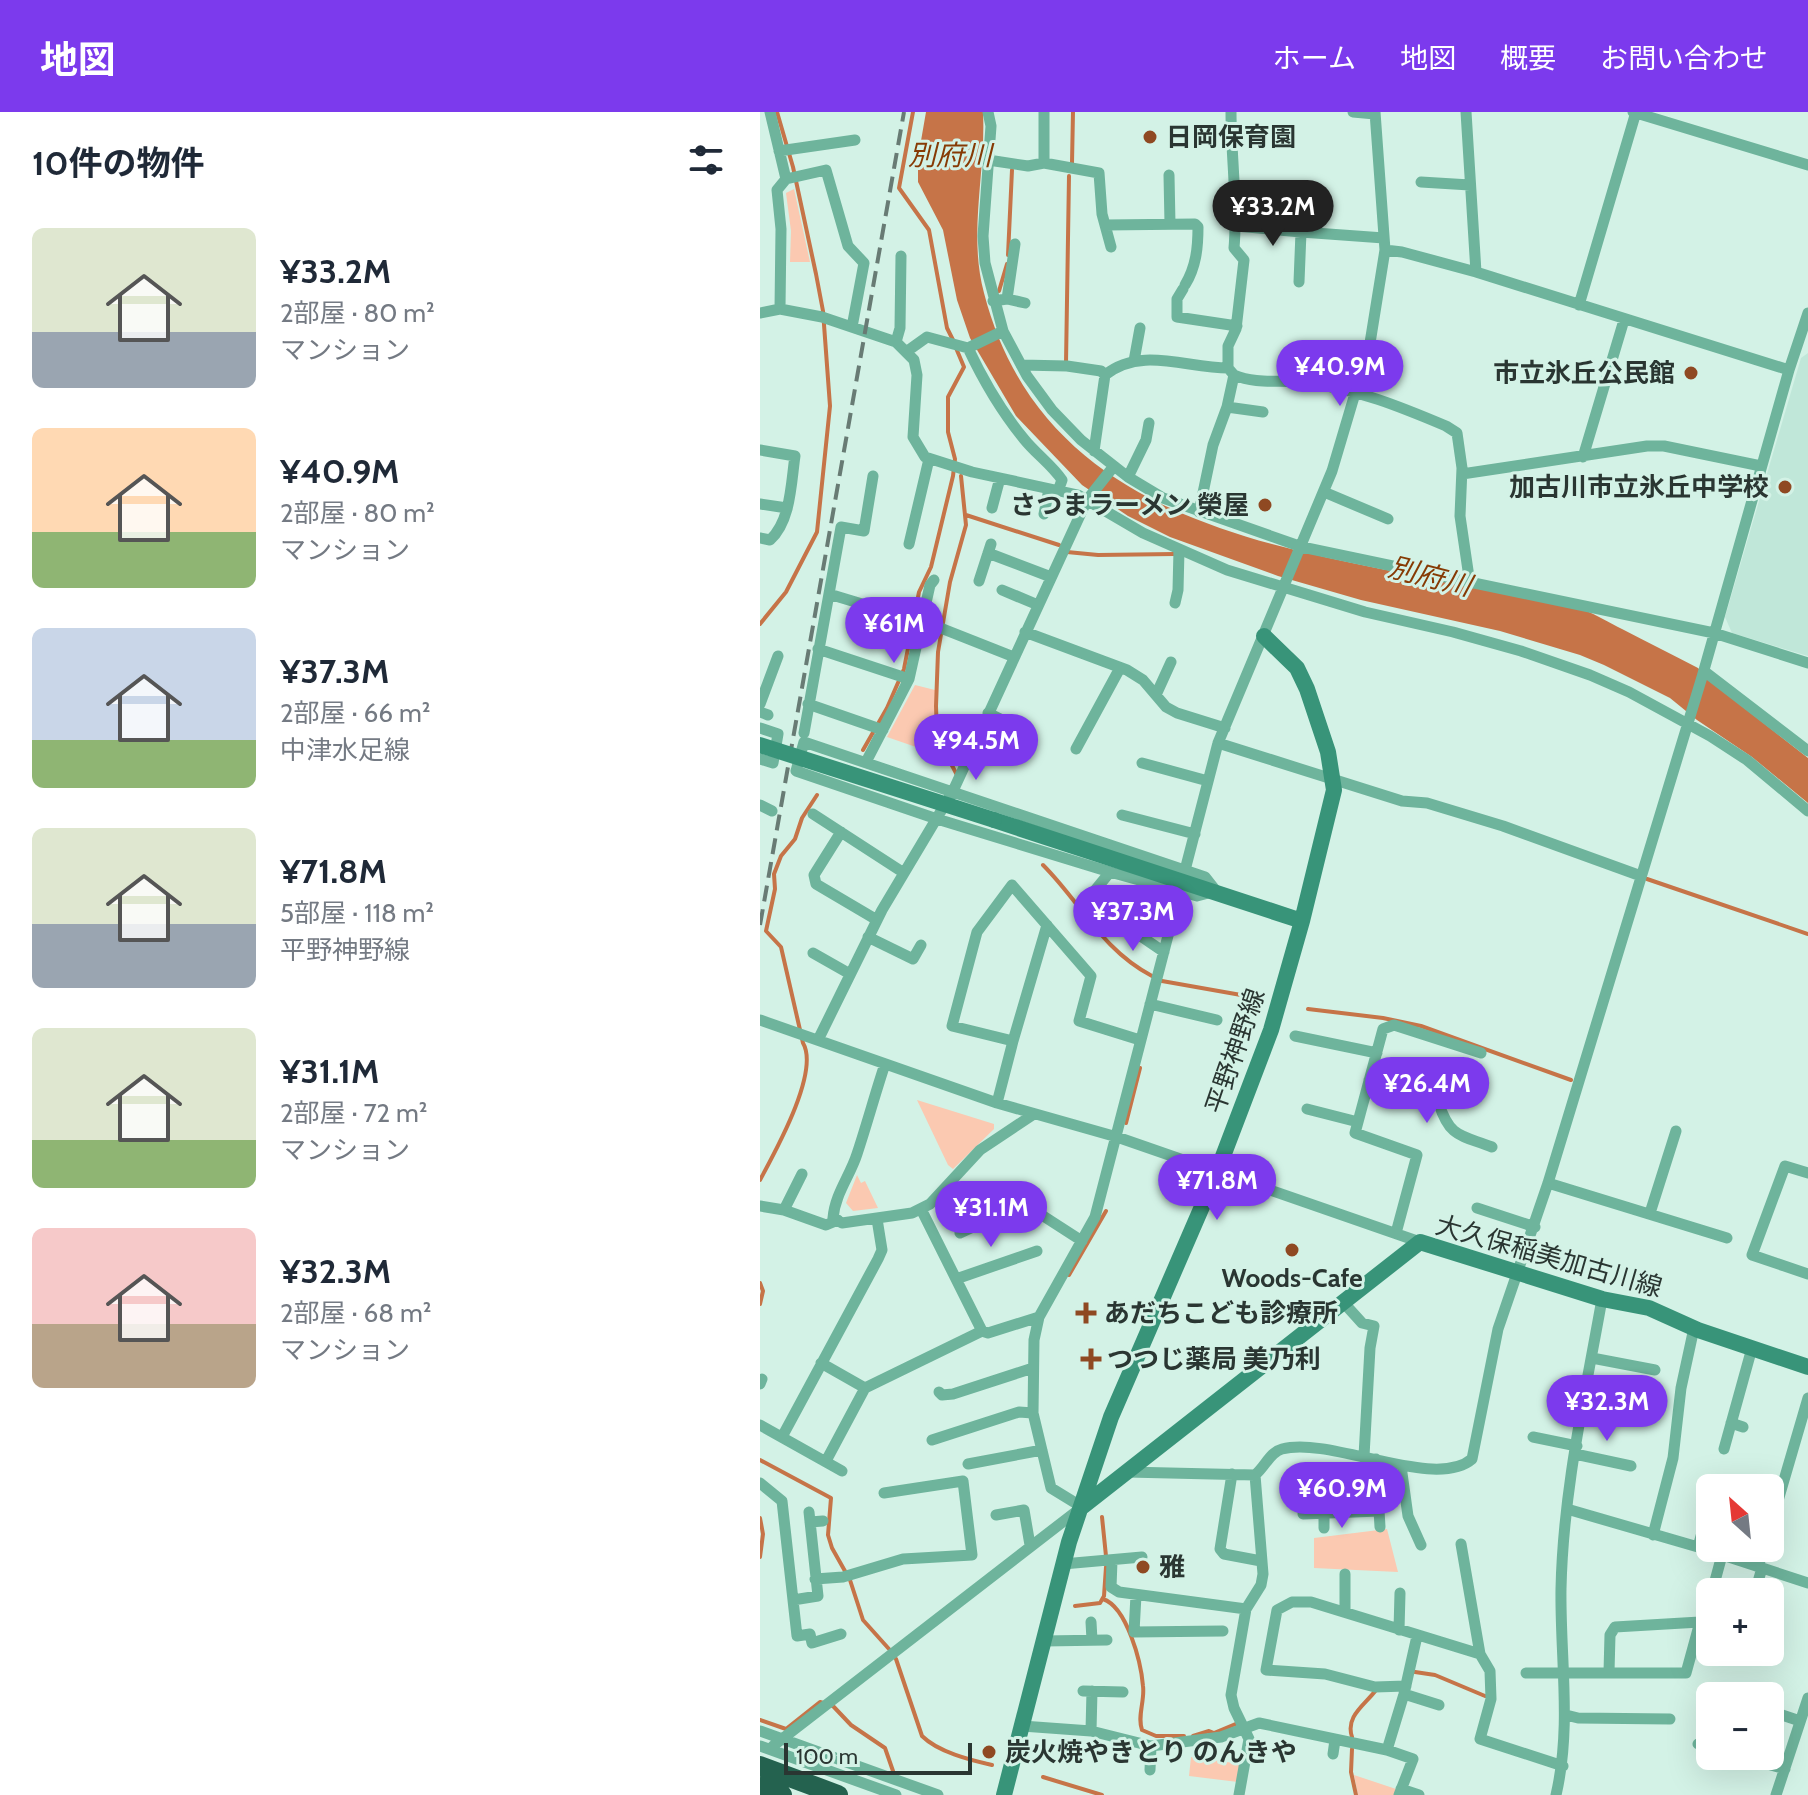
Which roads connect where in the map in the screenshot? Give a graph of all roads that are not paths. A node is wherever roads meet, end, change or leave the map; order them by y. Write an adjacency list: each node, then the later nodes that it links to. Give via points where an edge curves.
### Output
1 (770, 112): 10 (street)
2 (988, 112): 11 (street)
3 (1044, 112): 12 (street)
4 (1231, 112): 22 (street)
5 (1353, 112): 8 (street)
6 (1466, 112): 17 (street)
7 (1635, 112): 13 (street); 35 (street)
8 (1375, 113): 25 (street)
9 (855, 140): 10 (street)
10 (785, 151): 15 (street)
11 (988, 160): 12 (street); 33 (street, via 983,236)
12 (1044, 163): 21 (street, via 1099,173)
13 (1808, 165)
14 (1169, 175): 18 (street)
15 (793, 177): 36 (street, via 777,190); 41 (street, via 826,170 848,246 864,263)
16 (1421, 182): 17 (street)
17 (1470, 185): 30 (street)
18 (1170, 191): 19 (street); 20 (street)
19 (1183, 191)
20 (1170, 224): 21 (street); 40 (street, via 1198,227 1195,263 1177,299 1177,317)
21 (1105, 225): 26 (street)
22 (1236, 226): 23 (street); 40 (street, via 1234,248 1244,260)
23 (1301, 232): 25 (street); 31 (street)
24 (1015, 244): 28 (street)
25 (1384, 244): 30 (street); 53 (street, via 1370,343)
26 (1111, 247)
27 (901, 256): 44 (street, via 907,271)
28 (1012, 261): 29 (street); 32 (street)
29 (1025, 263)
30 (1476, 272): 35 (street)
31 (1299, 282)
32 (1007, 299): 33 (street); 34 (street)
33 (993, 301): 43 (street)
34 (1025, 303)
35 (1579, 305): 39 (street)
36 (780, 309): 37 (street); 41 (street)
37 (760, 313)
38 (1808, 313): 45 (street)
39 (1624, 320): 50 (street); 59 (street)
40 (1237, 326): 51 (street, via 1228,346)
41 (852, 327): 44 (street)
42 (1140, 328): 48 (street)
43 (1003, 331): 46 (street); 49 (street)
44 (896, 342): 47 (street)
45 (1803, 346): 50 (street)
46 (968, 348): 47 (street, via 927,337); 67 (street, via 1006,417 1062,480)
47 (906, 352): 60 (street, via 917,375 913,437)
48 (1134, 361): 51 (street, via 1155,359); 52 (street)
49 (1021, 365): 52 (street, via 1067,366); 58 (street, via 1052,410)
50 (1789, 370): 62 (street)
51 (1231, 372): 53 (street, via 1253,382 1308,382); 54 (street)
52 (1105, 375): 58 (street)
53 (1355, 393): 63 (street, via 1457,433); 68 (street)
54 (1227, 407): 55 (street); 73 (street)
55 (1263, 412)
56 (1149, 423): 65 (street)
57 (760, 450): 71 (street, via 795,456)
58 (1094, 451): 61 (street)
59 (1583, 457): 62 (street, via 1664,446); 63 (street)
60 (929, 459): 66 (street); 77 (street, via 908,523)
61 (1114, 466): 65 (street); 69 (street)
62 (1761, 466): 91 (street)
63 (1462, 474): 83 (street, via 1460,516)
64 (873, 476): 86 (street, via 864,531 841,527)
65 (1128, 477): 73 (street)
66 (1000, 478): 67 (street); 72 (street)
67 (1054, 490): 69 (street); 74 (street)
68 (1324, 492): 75 (street); 78 (street)
69 (1087, 500): 79 (street); 80 (street)
70 (760, 504): 71 (street)
71 (787, 508): 76 (street, via 777,533 770,540)
72 (992, 508)
73 (1199, 512): 78 (street)
74 (1044, 514)
75 (1388, 519)
76 (760, 538)
77 (909, 544)
78 (1302, 547): 83 (street); 84 (street)
79 (1179, 550): 84 (street); 87 (street)
80 (1051, 577): 82 (street, via 989,548); 88 (street)
81 (934, 580): 89 (street)
82 (979, 581)
83 (1470, 584): 91 (street)
84 (1283, 587): 92 (street); 105 (street, via 1521,651 1590,675)
85 (1002, 590): 88 (street)
86 (829, 594): 89 (street); 93 (street)
87 (1175, 603)
88 (1038, 605): 90 (street)
89 (915, 621): 95 (street); 100 (street)
90 (1025, 632): 95 (street); 98 (street)
91 (1714, 633): 97 (street); 99 (street)
92 (1264, 636): 107 (street); 118 (street, via 1297,668 1318,720)
93 (818, 649): 100 (street); 103 (street)
94 (778, 656): 102 (street, via 768,670)
95 (1014, 657): 104 (street)
96 (1171, 662): 101 (street)
97 (1808, 663)
98 (1120, 668): 101 (street, via 1143,680); 113 (street, via 1081,728)
99 (1703, 674): 105 (street); 114 (street)
100 (903, 677): 108 (street)
101 (1156, 695): 107 (street, via 1177,713)
102 (760, 704)
103 (808, 704): 108 (street); 109 (street)
104 (988, 713): 110 (street); 120 (street)
105 (1688, 721): 123 (street, via 1747,760); 131 (street)
106 (760, 728): 115 (street, via 778,734 773,763)
107 (1225, 728): 111 (street)
108 (883, 730): 116 (street)
109 (804, 733)
110 (1030, 734)
111 (1218, 743): 118 (street); 119 (street)
112 (760, 745): 132 (street, bridge)
113 (1076, 749)
114 (1808, 751)
115 (760, 759)
116 (866, 762): 120 (street); 126 (street, via 804,742 796,771)
117 (1142, 763): 119 (street)
118 (1333, 780): 131 (street, via 1487,821); 135 (street, 平野神野線)
119 (1208, 781): 128 (street)
120 (953, 791): 126 (street); 132 (street)
121 (760, 805): 122 (street)
122 (772, 811)
123 (1808, 811)
124 (813, 814): 127 (street)
125 (1122, 815): 128 (street)
126 (937, 819): 129 (street); 130 (street)
127 (841, 832): 130 (street); 134 (street, via 814,875 816,884)
128 (1195, 834): 132 (street)
129 (1110, 872): 132 (street); 133 (street)
130 (904, 873): 134 (street)
131 (1641, 876): 164 (street)
132 (1182, 881): 135 (street); 140 (street)
133 (1083, 905)
134 (877, 920): 138 (street)
135 (1302, 921): 161 (street, 平野神野線, via 1271,1030)
136 (1123, 924): 140 (street)
137 (1047, 925): 148 (street, via 1091,976 1079,1021); 149 (street); 149 (street, via 1012,885 977,932 952,1026)
138 (868, 937): 139 (street, via 913,959); 142 (street)
139 (921, 945)
140 (1164, 952): 143 (street)
141 (813, 953): 142 (street)
142 (850, 974): 147 (street)
143 (1150, 1004): 145 (street, via 1198,1022); 148 (street)
144 (760, 1020): 147 (street)
145 (1217, 1020)
146 (1295, 1036): 150 (street)
147 (818, 1040): 152 (street)
148 (1140, 1040): 159 (street)
149 (1013, 1041): 154 (street)
150 (1377, 1053): 151 (street, via 1383,1029 1394,1025); 153 (street)
151 (1481, 1053)
152 (885, 1064): 154 (street); 171 (street, via 857,1157 834,1205 833,1218)
153 (1369, 1080): 157 (street); 160 (street, via 1439,1104 1453,1132)
154 (997, 1103): 156 (street)
155 (1307, 1109): 157 (street)
156 (1034, 1114): 159 (street); 167 (street, via 980,1150)
157 (1358, 1122): 174 (street, via 1355,1133 1417,1155)
158 (1676, 1131): 169 (street)
159 (1117, 1137): 161 (street); 176 (street, via 1095,1217)
160 (1492, 1147)
161 (1217, 1172): 174 (street); 218 (street, 平野神野線, via 1111,1417)
162 (1808, 1173): 180 (street, via 1785,1166 1752,1255)
163 (802, 1174): 168 (street)
164 (1548, 1183): 169 (street); 172 (street)
165 (760, 1206): 168 (street)
166 (1477, 1208): 172 (street)
167 (921, 1209): 170 (street); 181 (street)
168 (784, 1210): 171 (street, via 826,1225)
169 (1650, 1213): 175 (street)
170 (877, 1219): 171 (street); 189 (street, via 882,1250)
171 (838, 1220)
172 (1535, 1227): 179 (street)
173 (960, 1233): 176 (street, via 988,1220 1034,1210)
174 (1396, 1233): 177 (street)
175 (1727, 1238)
176 (1082, 1241): 184 (street)
177 (1420, 1242): 179 (street, 大久保稲美加古川線); 183 (street, 大久保稲美加古川線)
178 (1037, 1251): 181 (street)
179 (1518, 1274): 182 (street, 大久保稲美加古川線); 209 (street, via 1498,1329 1472,1459 1435,1469)
180 (1808, 1274)
181 (956, 1279): 186 (street)
182 (1602, 1299): 185 (street, 大久保稲美加古川線, via 1649,1308); 188 (street)
183 (1343, 1302): 206 (street, via 1362,1323 1374,1326 1361,1410); 212 (street, 大久保稲美加古川線)
184 (1039, 1317): 186 (street); 191 (street)
185 (1694, 1328): 187 (street, 大久保稲美加古川線); 227 (street, via 1673,1458)
186 (982, 1331): 193 (street)
187 (1752, 1348): 190 (street, 大久保稲美加古川線); 203 (street, via 1737,1425)
188 (1592, 1358): 192 (street); 196 (street)
189 (821, 1363): 193 (street); 200 (street)
190 (1808, 1367)
191 (1033, 1368): 194 (street, via 953,1394); 197 (street)
192 (1655, 1370)
193 (865, 1388): 207 (street)
194 (939, 1392)
195 (1808, 1398): 214 (street)
196 (1583, 1407): 198 (street); 205 (street)
197 (1030, 1412): 202 (street, via 950,1430); 204 (street)
198 (1630, 1415)
199 (760, 1425): 200 (street)
200 (782, 1437): 207 (street)
201 (1533, 1437): 205 (street)
202 (932, 1440)
203 (1724, 1449)
204 (1042, 1450): 208 (street); 218 (street, via 1051,1488)
205 (1576, 1450): 210 (street); 219 (street)
206 (1370, 1457): 209 (street); 215 (street, via 1283,1449); 220 (street)
207 (826, 1461): 211 (street)
208 (968, 1464)
209 (1401, 1466): 230 (street, via 1408,1516)
210 (1631, 1466)
211 (842, 1471)
212 (1127, 1472): 213 (street); 218 (street, 大久保稲美加古川線)
213 (1232, 1474): 215 (street); 234 (street, via 1220,1549)
214 (1783, 1474)
215 (1255, 1475): 234 (street)
216 (760, 1483): 245 (street, via 782,1501)
217 (884, 1493): 241 (street, via 963,1481 972,1555 903,1559 843,1577)
218 (1082, 1507): 229 (street); 237 (street)
219 (1567, 1509): 227 (street); 259 (street, via 1561,1589)
220 (1379, 1511): 221 (street); 225 (street)
221 (1324, 1513): 222 (street); 226 (street)
222 (1303, 1514)
223 (996, 1515): 229 (street, via 1024,1510)
224 (823, 1521): 241 (street, via 809,1517)
225 (1380, 1527)
226 (1324, 1528)
227 (1653, 1535): 231 (street)
228 (1461, 1544): 258 (street)
229 (1030, 1545): 275 (street)
230 (1421, 1545)
231 (1696, 1546)
232 (1142, 1557): 233 (street)
233 (1112, 1561): 237 (street); 244 (street, via 1111,1587)
234 (1261, 1561): 246 (street, via 1261,1585)
235 (1744, 1562): 238 (street)
236 (1761, 1562): 238 (street)
237 (1063, 1564): 257 (street)
238 (1760, 1567): 240 (street); 242 (street)
239 (1345, 1574): 247 (street)
240 (1758, 1578)
241 (815, 1579): 245 (street, via 818,1596)
242 (1808, 1583)
243 (1400, 1593): 250 (street)
244 (1136, 1595): 246 (street); 251 (street, via 1134,1632)
245 (793, 1600): 252 (street, via 789,1622 797,1636 810,1634 812,1643)
246 (1246, 1609): 271 (street, via 1231,1695)
247 (1345, 1611): 250 (street); 262 (street, via 1311,1602 1292,1602 1277,1610 1266,1670 1325,1674)
248 (1091, 1622): 255 (street)
249 (1696, 1622): 260 (street, via 1615,1627)
250 (1399, 1630): 253 (street)
251 (1223, 1631)
252 (841, 1634)
253 (1417, 1636): 258 (street); 262 (street)
254 (1696, 1637): 260 (street, via 1686,1673)
255 (1092, 1640): 256 (street); 257 (street)
256 (1107, 1640)
257 (1044, 1641): 270 (street)
258 (1480, 1654): 280 (street, via 1490,1671 1491,1699 1480,1739)
259 (1564, 1672): 260 (street); 261 (street); 266 (street)
260 (1609, 1672)
261 (1526, 1673)
262 (1405, 1690): 265 (street); 277 (street)
263 (1123, 1692): 273 (street, via 1088,1691)
264 (1808, 1698): 269 (street)
265 (1439, 1705)
266 (1566, 1715): 268 (street); 280 (street)
267 (1784, 1716): 269 (street)
268 (1670, 1719)
269 (1800, 1721): 281 (street)
270 (1022, 1726): 273 (street); 289 (street)
271 (1244, 1729): 274 (street, via 1259,1723); 276 (street); 290 (street, via 1249,1739)
272 (760, 1731): 275 (street)
273 (1091, 1731): 276 (street)
274 (1335, 1740): 277 (street); 278 (street)
275 (772, 1744): 287 (street); 288 (street)
276 (1151, 1746): 282 (street)
277 (1387, 1750): 284 (street, via 1413,1759)
278 (1333, 1754)
279 (760, 1766): 286 (highway)
280 (1563, 1766): 292 (street)
281 (1785, 1769): 293 (street)
282 (1150, 1770)
283 (760, 1787): 285 (highway)
284 (1400, 1792): 291 (street)
285 (782, 1795)
286 (838, 1795)
287 (896, 1795)
288 (938, 1795)
289 (1004, 1795)
290 (1239, 1795)
291 (1419, 1795)
292 (1556, 1795)
293 (1776, 1795)

